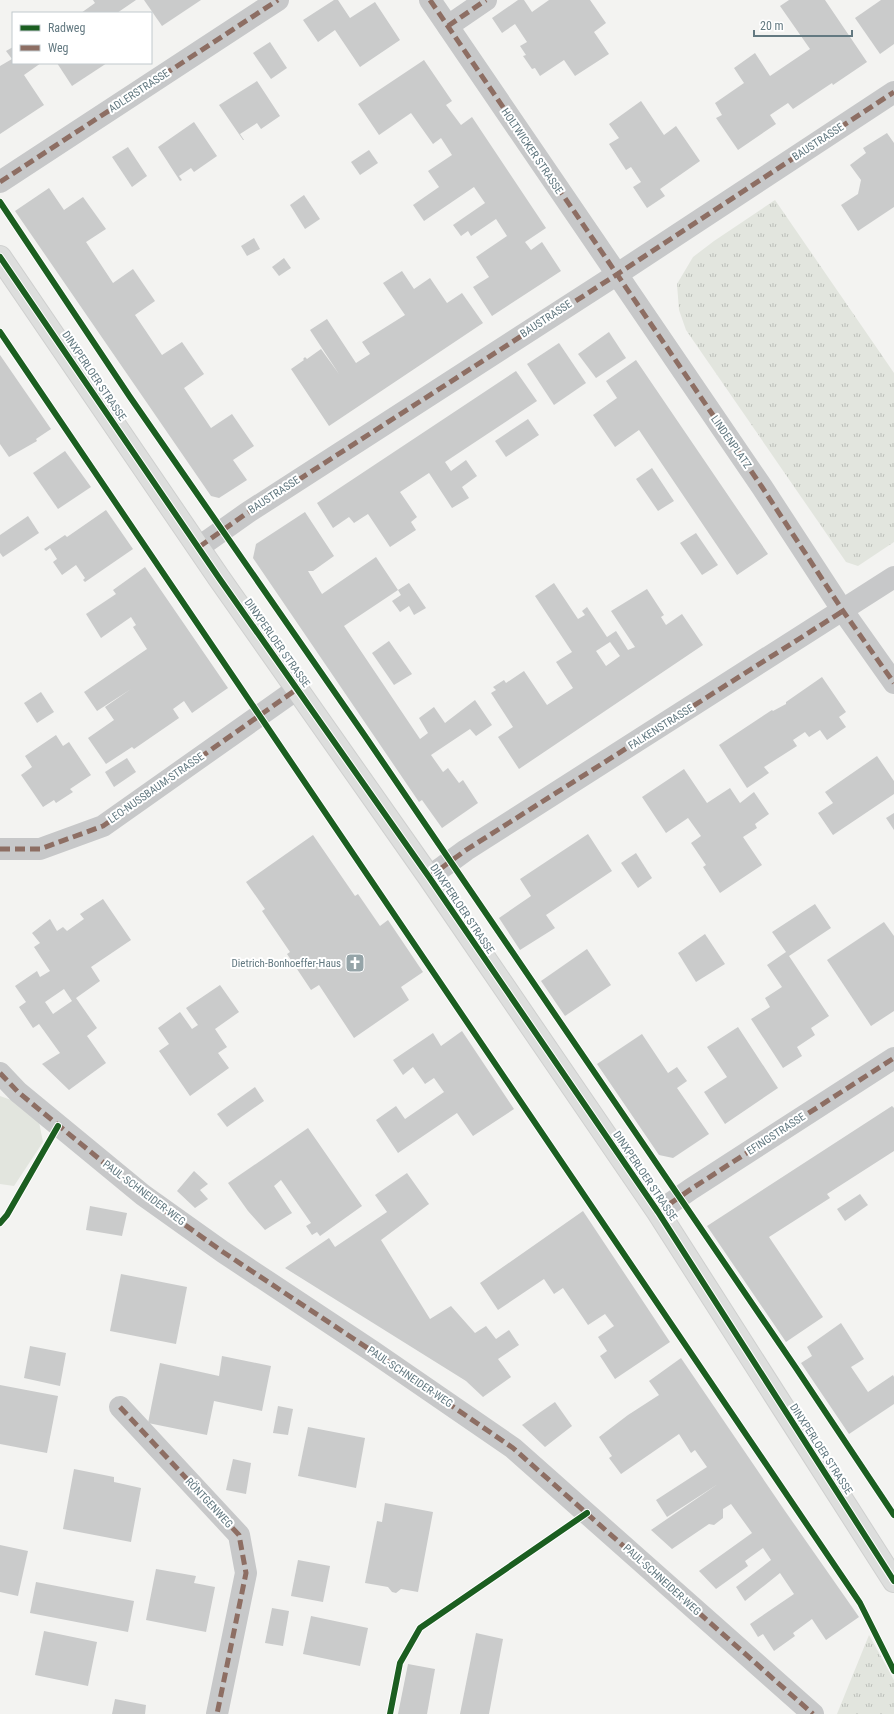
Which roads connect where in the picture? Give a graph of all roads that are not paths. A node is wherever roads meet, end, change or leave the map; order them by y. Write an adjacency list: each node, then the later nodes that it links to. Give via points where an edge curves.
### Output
1 (278, 0): 6 (street, ADLERSTRASSE)
2 (430, 0): 4 (street, HOLTWICKER STRASSE)
3 (486, 0): 4 (street)
4 (448, 26): 8 (street, HOLTWICKER STRASSE)
5 (894, 92): 8 (street, BAUSTRASSE)
6 (0, 182)
7 (0, 257): 9 (main road, DINXPERLOER STRASSE)
8 (616, 275): 9 (street, BAUSTRASSE, via 247,513); 11 (street, LINDENPLATZ)
9 (199, 547): 13 (main road, DINXPERLOER STRASSE)
10 (894, 577): 11 (street, FALKENSTRASSE)
11 (843, 611): 12 (street); 15 (street, FALKENSTRASSE, via 466,850)
12 (894, 683)
13 (297, 688): 14 (street, LEO-NUSSBAUM-STRASSE, via 103,826 40,849); 15 (main road, DINXPERLOER STRASSE)
14 (0, 849)
15 (429, 877): 18 (main road, DINXPERLOER STRASSE)
16 (894, 1058): 18 (street, EFINGSTRASSE)
17 (0, 1073): 21 (street, PAUL-SCHNEIDER-WEG, via 18,1092 144,1195 223,1252 513,1448)
18 (658, 1212): 20 (main road, DINXPERLOER STRASSE)
19 (120, 1407): 22 (street, RÖNTGENWEG, via 239,1536 246,1572)
20 (894, 1581)
21 (806, 1711)
22 (217, 1714)

